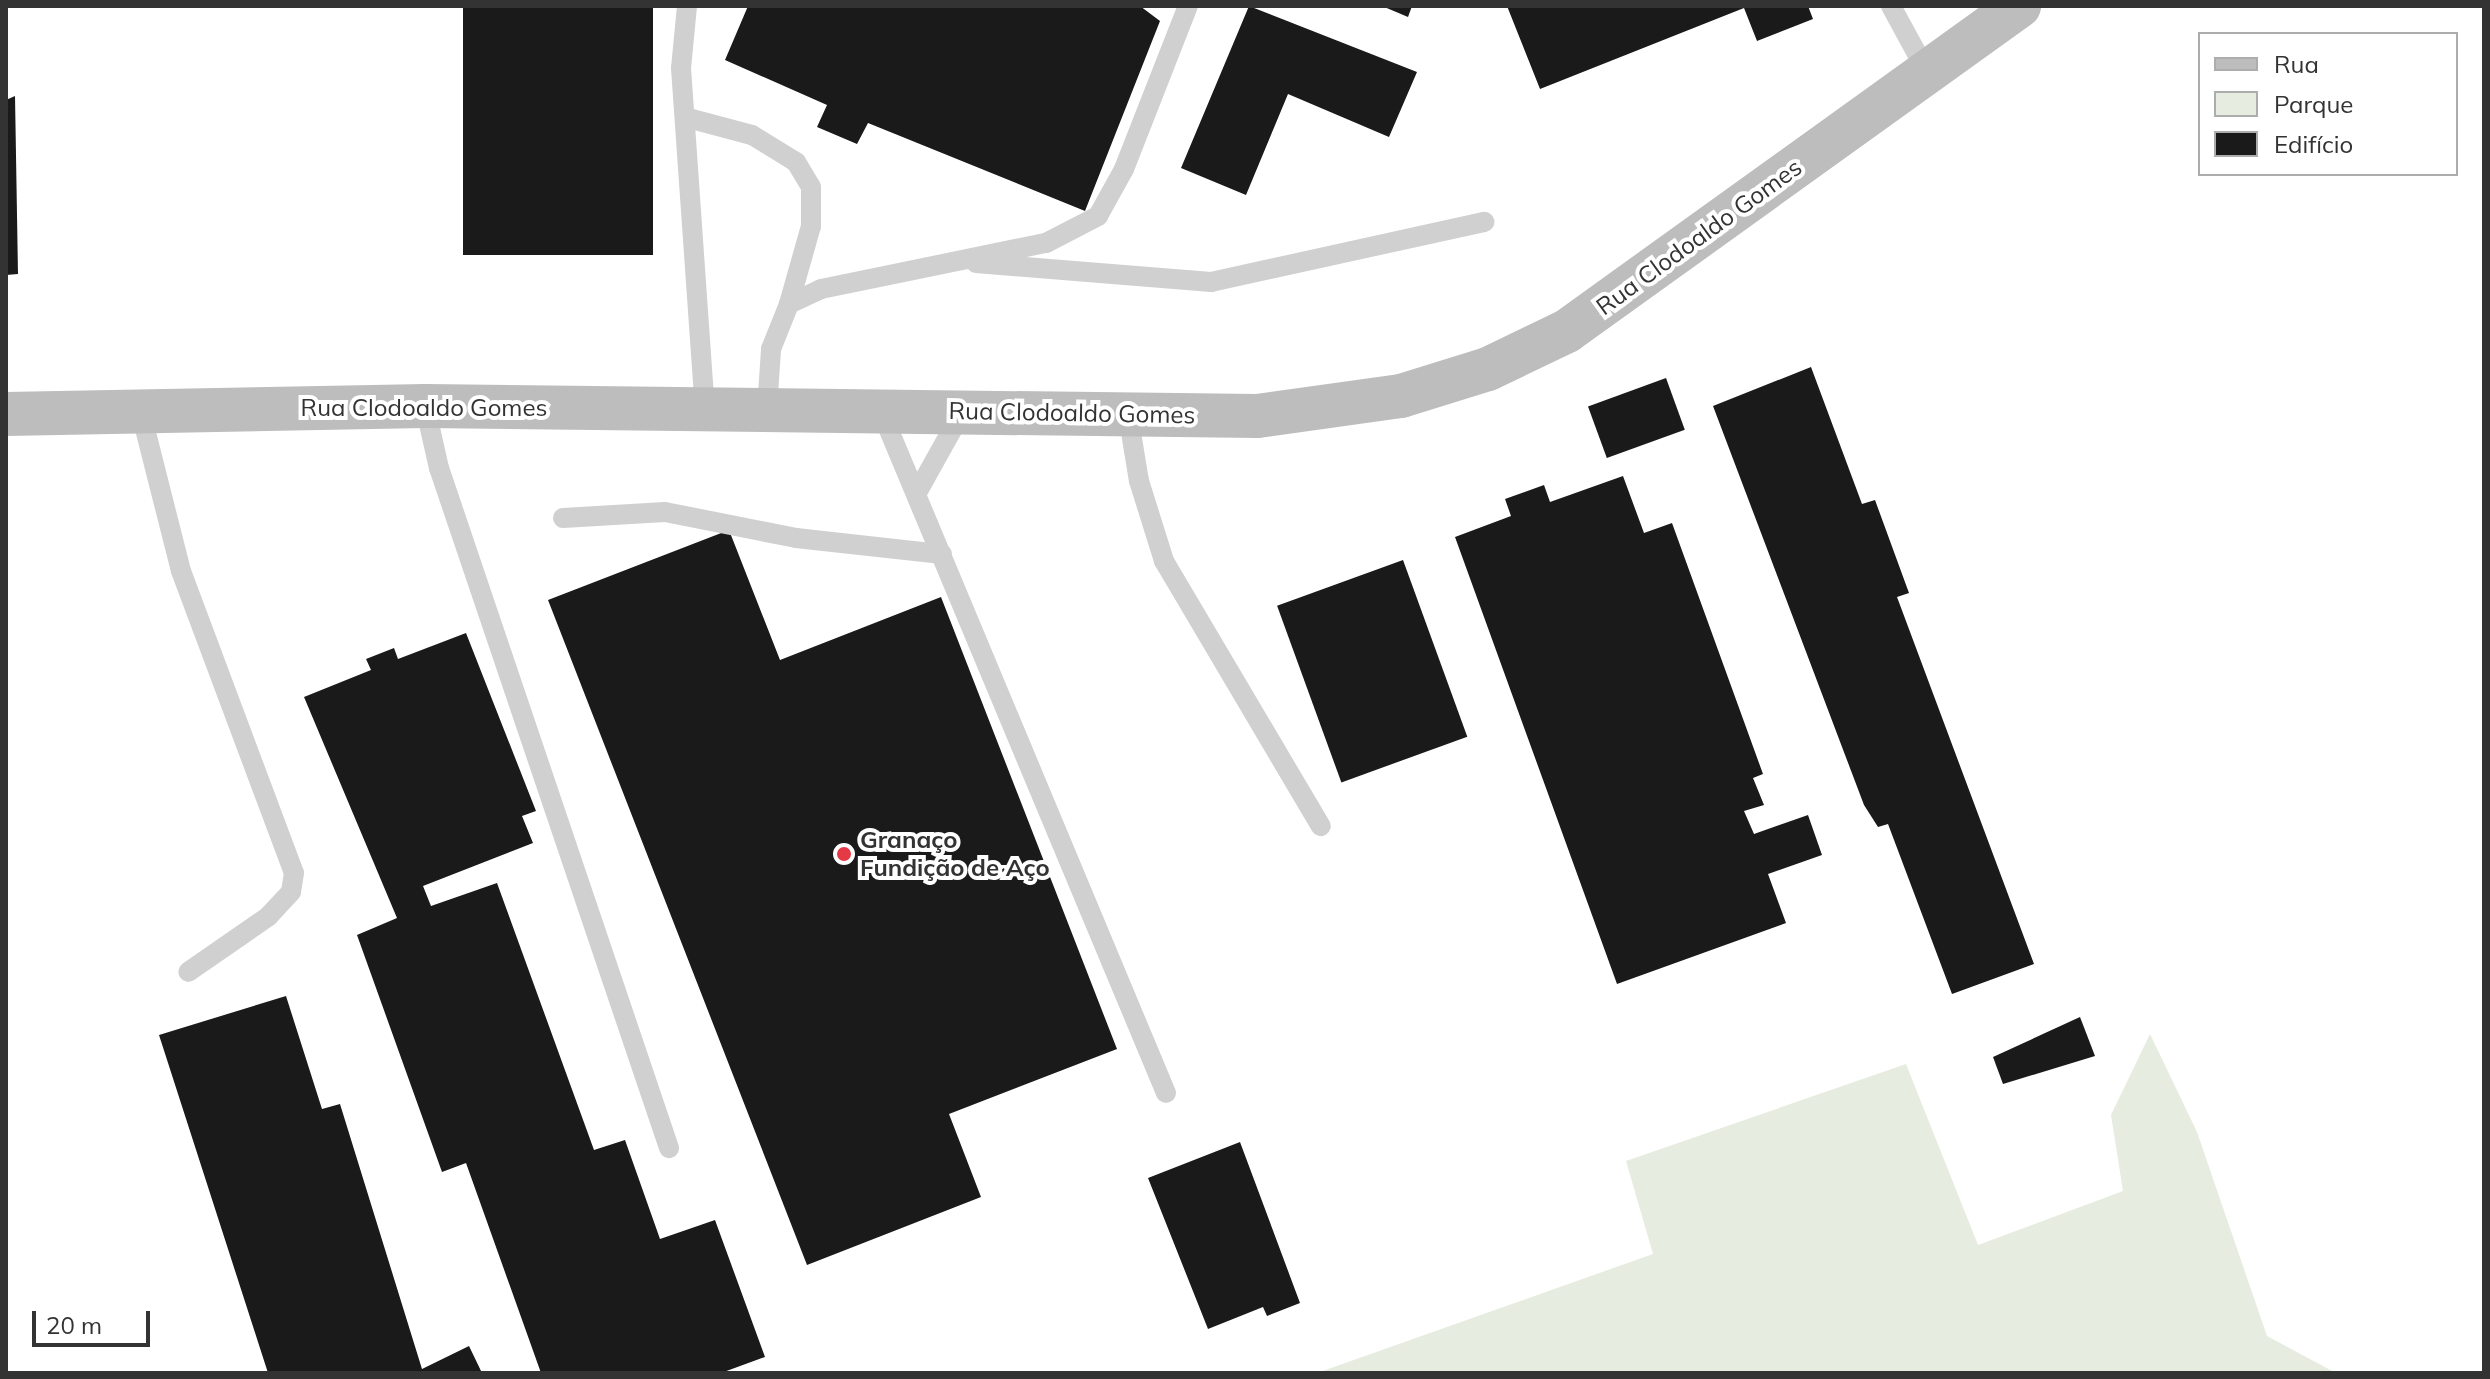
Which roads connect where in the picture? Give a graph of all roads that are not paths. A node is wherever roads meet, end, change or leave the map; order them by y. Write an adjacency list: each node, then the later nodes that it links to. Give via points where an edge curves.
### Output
1 (687, 6): 6 (lane, via 681,68)
2 (1188, 6): 8 (lane, via 1124,169 1098,216 1046,243)
3 (1891, 6): 5 (lane)
4 (2016, 7): 5 (main road, Rua Clodoaldo Gomes)
5 (1927, 72): 17 (main road, Rua Clodoaldo Gomes, via 1567,331 1488,369 1335,409 1257,416)
6 (688, 118): 9 (lane, via 752,135 796,162 811,187 811,226); 13 (lane)
7 (1484, 222): 8 (lane, via 1211,282 1066,276)
8 (964, 262): 9 (lane, via 821,289)
9 (789, 304): 14 (lane, via 771,349)
10 (425, 406): 11 (main road, Rua Clodoaldo Gomes); 13 (main road, Rua Clodoaldo Gomes); 24 (lane, via 439,468)
11 (140, 409): 16 (main road, Rua Clodoaldo Gomes); 22 (lane, via 181,571 294,873 291,892 269,916)
12 (880, 409): 14 (main road, Rua Clodoaldo Gomes); 15 (main road, Rua Clodoaldo Gomes); 18 (lane)
13 (705, 410): 14 (main road, Rua Clodoaldo Gomes)
14 (767, 410)
15 (963, 411): 17 (main road, Rua Clodoaldo Gomes); 18 (lane)
16 (6, 414)
17 (1128, 414): 21 (lane, via 1164,561)
18 (919, 489): 20 (lane)
19 (563, 518): 20 (lane, via 665,512 796,538)
20 (942, 554): 23 (lane)
21 (1321, 826)
22 (188, 972)
23 (1166, 1093)
24 (669, 1148)

